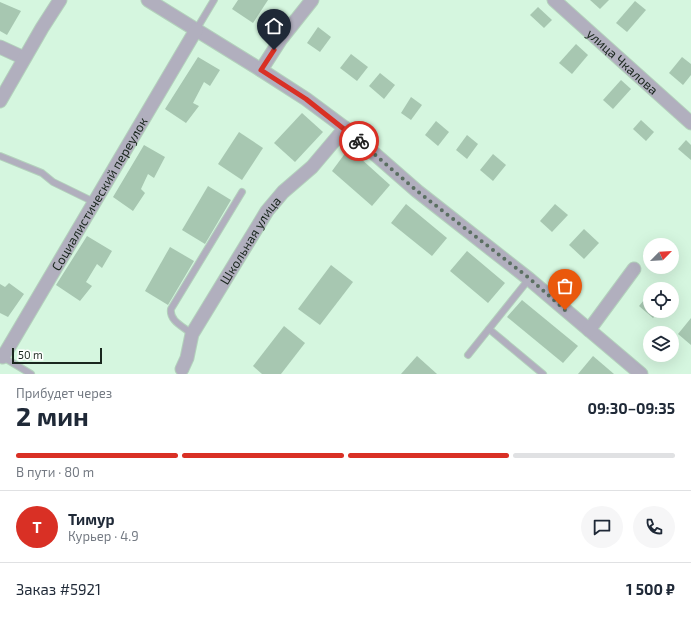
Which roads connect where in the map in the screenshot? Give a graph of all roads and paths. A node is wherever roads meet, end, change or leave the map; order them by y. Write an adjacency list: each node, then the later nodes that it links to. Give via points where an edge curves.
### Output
1 (60, 0): 8 (street)
2 (148, 0): 6 (street)
3 (214, 0): 6 (lane)
4 (312, 0): 9 (street, via 281,39)
5 (554, 0): 11 (street, улица Чкалова)
6 (196, 30): 9 (street); 15 (street, Социалистический переулок)
7 (0, 47): 8 (street)
8 (24, 58): 10 (street)
9 (261, 70): 12 (street, via 306,99)
10 (0, 101)
11 (691, 123)
12 (344, 128): 17 (street, via 417,191); 20 (street, Школьная улица, via 312,167 266,211)
13 (0, 156): 15 (lane, via 42,173 53,182)
14 (242, 192): 20 (lane, via 171,309 170,314 174,320)
15 (94, 202): 22 (street, Социалистический переулок)
16 (634, 269): 19 (street)
17 (529, 278): 18 (lane); 19 (street)
18 (489, 329): 21 (lane); 25 (lane)
19 (589, 330): 26 (street)
20 (192, 334): 23 (street, Школьная улица)
21 (468, 355)
22 (1, 356): 24 (lane)
23 (185, 372)
24 (31, 374)
25 (543, 374)
26 (641, 374)

